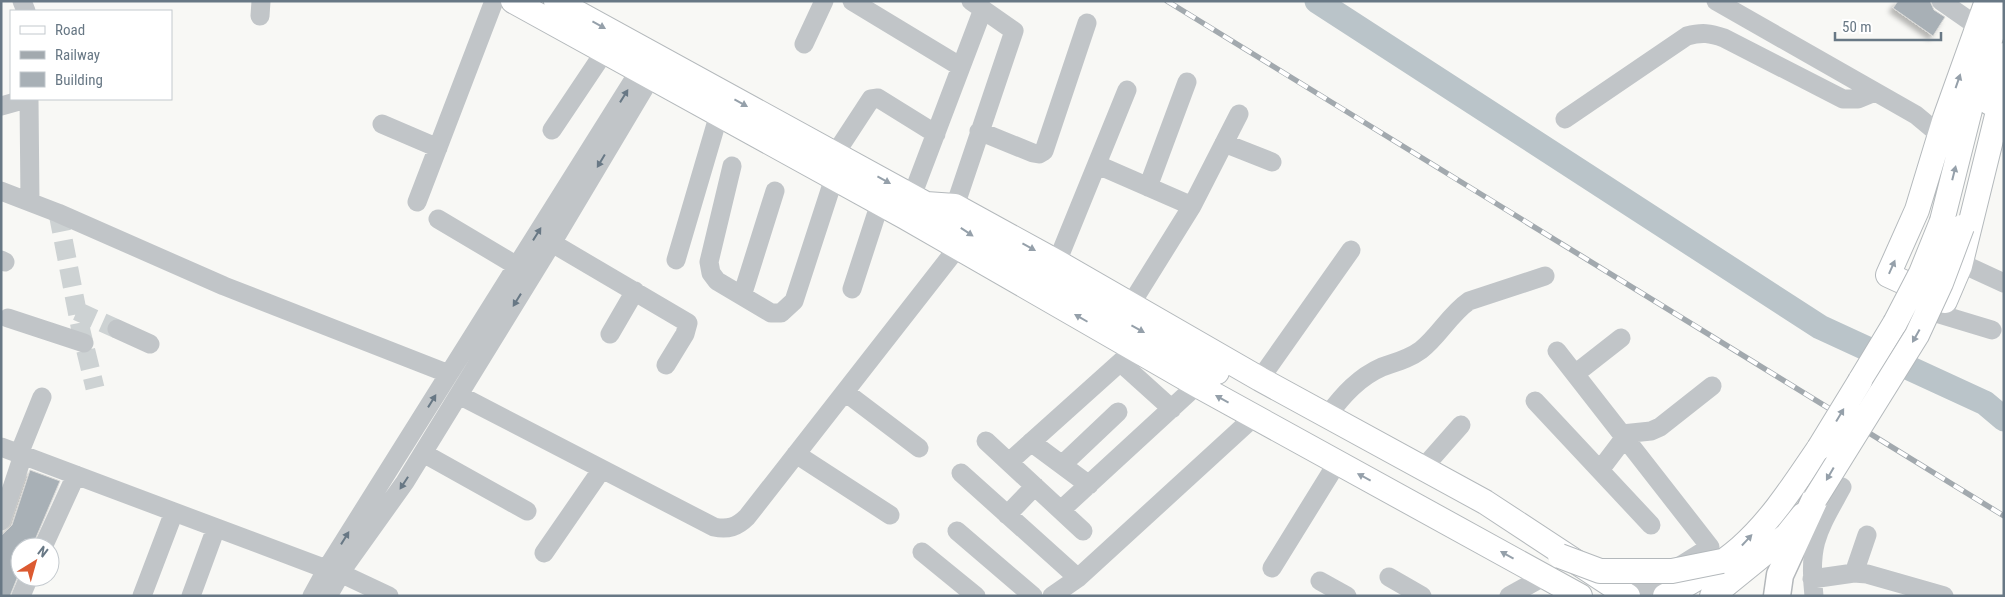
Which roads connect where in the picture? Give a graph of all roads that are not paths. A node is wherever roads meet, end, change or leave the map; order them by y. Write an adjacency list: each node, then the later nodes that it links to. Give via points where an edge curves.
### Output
1 (494, 1): 34 (street)
2 (512, 1): 14 (main road)
3 (556, 1): 16 (main road, one-way to 16)
4 (824, 1): 13 (street)
5 (852, 1): 17 (street)
6 (1941, 1): 12 (street)
7 (1987, 1): 12 (main road)
8 (2003, 1): 50 (main road, one-way to 8, via 1980,70)
9 (1718, 2): 21 (street)
10 (977, 5): 17 (street); 31 (street, via 1014,30)
11 (1087, 22): 31 (street, via 1044,151 1033,153)
12 (1977, 26): 29 (main road, one-way to 12)
13 (804, 44)
14 (605, 51): 16 (main road); 30 (street)
15 (2004, 55): 50 (main road)
16 (651, 65): 25 (main road); 35 (main road, one-way to 35); 51 (street, one-way to 51); 56 (street, one-way to 16)
17 (961, 68): 32 (street)
18 (1187, 82): 40 (street)
19 (2004, 87): 29 (main road, one-way to 29, via 1960,266 1945,301 1888,275 1917,210)
20 (1127, 90): 37 (street)
21 (1875, 92): 27 (street, via 1858,100 1843,99 1724,38 1699,33 1687,36); 29 (street)
22 (24, 100): 24 (street)
23 (28, 100): 44 (street)
24 (1, 106)
25 (719, 114): 39 (main road); 54 (street)
26 (1239, 114): 33 (street)
27 (1565, 118)
28 (382, 124): 34 (street)
29 (1942, 127)
30 (552, 130)
31 (979, 131): 47 (street)
32 (936, 134): 35 (street, via 878,98 871,99); 43 (street)
33 (1224, 143): 36 (street); 48 (street)
34 (438, 148): 45 (street)
35 (835, 154): 43 (main road, one-way to 43)
36 (1272, 162)
37 (1098, 165): 40 (street); 55 (street)
38 (732, 166): 62 (street, via 709,262 717,281)
39 (834, 178): 46 (main road); 62 (street, via 794,301 781,313 771,313)
40 (1148, 187): 48 (street)
41 (1, 191): 44 (street)
42 (775, 191): 62 (street)
43 (919, 200): 47 (main road); 123 (main road, one-way to 123, bridge, via 1011,261 1522,539 1600,571 1672,571)
44 (30, 202): 75 (street, via 224,286)
45 (417, 202)
46 (880, 203): 52 (main road); 60 (street)
47 (955, 206): 55 (main road, one-way to 55)
48 (1192, 206): 63 (street)
49 (438, 219): 56 (street)
50 (1952, 224): 108 (main road, one-way to 108, bridge, via 1941,284 1916,335); 123 (main road, one-way to 50, bridge, via 1740,548 1783,500 1819,448)
51 (552, 243): 61 (street); 81 (street, one-way to 81)
52 (958, 247): 73 (main road, one-way to 52); 80 (street)
53 (1351, 250): 77 (street)
54 (676, 260)
55 (1057, 262): 63 (main road)
56 (516, 266): 75 (street)
57 (1968, 266): 59 (street)
58 (1545, 276): 86 (street, via 1469,301 1460,307 1429,344 1414,355 1366,376)
59 (2004, 283)
60 (852, 289)
61 (635, 291): 68 (street); 74 (street, via 688,323)
62 (742, 296)
63 (1131, 304): 77 (main road)
64 (1939, 314): 67 (street)
65 (8, 318): 70 (street)
66 (116, 329): 71 (street)
67 (1992, 330)
68 (610, 334)
69 (1621, 338): 76 (street)
70 (84, 343)
71 (150, 344)
72 (1557, 351): 76 (street)
73 (1128, 356): 78 (main road); 84 (street); 91 (street)
74 (666, 365)
75 (449, 374): 125 (street, one-way to 75)
76 (1575, 374): 89 (street)
77 (1260, 379): 86 (main road)
78 (1196, 385): 84 (street); 87 (main road, one-way to 78)
79 (1712, 386): 89 (street, via 1660,427)
80 (845, 392): 93 (street); 95 (street)
81 (459, 395): 94 (street); 101 (street)
82 (42, 397): 96 (street)
83 (1535, 402): 102 (street)
84 (1172, 409): 105 (street)
85 (1118, 412): 99 (street)
86 (1328, 415): 100 (main road)
87 (1254, 417): 98 (main road); 129 (street)
88 (1461, 426): 100 (street)
89 (1624, 435): 102 (street); 145 (street, via 1710,547)
90 (986, 441): 97 (street)
91 (1031, 442): 97 (street); 99 (street)
92 (1, 447): 96 (street)
93 (919, 448)
94 (423, 453): 110 (street); 125 (street, one-way to 125, via 406,482)
95 (796, 454): 101 (street, via 740,525 730,529 714,527); 113 (street)
96 (21, 455): 104 (street); 114 (street)
97 (1009, 462): 106 (street)
98 (1337, 463): 124 (street); 127 (main road, one-way to 98)
99 (1062, 465): 105 (street)
100 (1423, 468): 145 (main road, via 1485,502)
101 (602, 469): 122 (street)
102 (1600, 470): 115 (street)
103 (960, 474): 112 (street)
104 (76, 475): 111 (street); 120 (street)
105 (1088, 485): 109 (street)
106 (1035, 486): 109 (street); 112 (street)
107 (1842, 487): 131 (street, via 1815,539)
108 (1815, 499): 132 (main road, via 1787,535); 146 (highway, via 1780,574)
109 (1061, 510): 118 (street)
110 (527, 511)
111 (174, 512): 116 (street); 134 (street)
112 (1007, 514): 129 (street)
113 (890, 516)
114 (1, 521)
115 (1651, 525)
116 (216, 528): 125 (street); 135 (street)
117 (957, 531): 139 (street)
118 (1083, 531)
119 (1867, 536): 126 (street)
120 (48, 537)
121 (922, 552): 138 (street)
122 (544, 553)
123 (1722, 561): 132 (main road)
124 (1272, 568)
125 (333, 571): 133 (street); 136 (street); 137 (street)
126 (1854, 573): 131 (street); 147 (street)
127 (1545, 576): 143 (street); 144 (main road)
128 (1390, 577): 142 (street)
129 (1078, 578): 140 (street)
130 (1320, 581): 141 (street)
131 (1813, 587)
132 (1688, 590)
133 (379, 594)
134 (142, 596)
135 (191, 596)
136 (312, 596)
137 (328, 596)
138 (976, 596)
139 (1032, 596)
140 (1052, 596)
141 (1347, 596)
142 (1422, 596)
143 (1509, 596)
144 (1580, 596)
145 (1630, 596)
146 (1777, 596)
147 (1944, 596)

